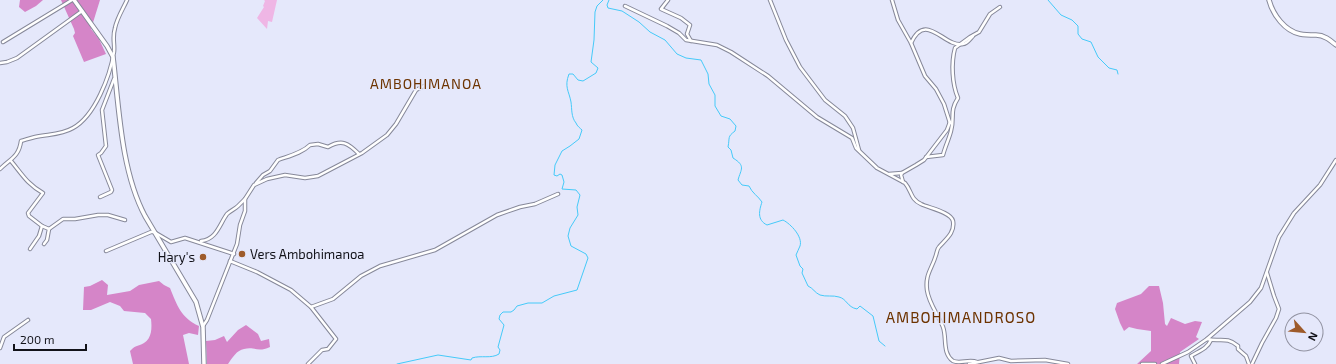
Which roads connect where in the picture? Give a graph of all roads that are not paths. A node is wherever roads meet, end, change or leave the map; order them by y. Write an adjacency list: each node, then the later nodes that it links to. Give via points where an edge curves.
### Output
1 (73, 0): 9 (main road); 11 (street)
2 (127, 0): 15 (street, via 112,38)
3 (668, 0): 10 (street, via 661,9 690,25 687,34)
4 (770, 0): 21 (street, via 800,67 825,100 843,113 852,128)
5 (892, 0): 12 (street, via 898,20)
6 (1269, 0): 14 (main road, via 1276,16 1287,28 1301,34 1319,35)
7 (624, 6): 10 (street, via 667,26)
8 (1000, 7): 13 (street, via 990,14 979,32)
9 (82, 11): 15 (main road); 16 (street, via 17,58)
10 (691, 41): 21 (street, via 717,45 768,76 818,117 852,138)
11 (3, 42)
12 (911, 43): 13 (street, via 918,32 926,30); 20 (street, via 926,76 944,104)
13 (960, 44): 19 (street, via 954,50 952,76 958,98)
14 (1336, 45)
15 (113, 57): 17 (main road); 25 (street, via 100,95 88,114 75,127 64,132 21,141 20,148)
16 (0, 63)
17 (115, 77): 32 (street, via 102,110 106,146 98,155 112,190); 37 (main road, via 128,171 139,205)
18 (424, 86): 22 (street, via 416,90 387,135)
19 (952, 116): 20 (street); 23 (street, via 953,125 943,155)
20 (950, 123): 23 (street)
21 (859, 151): 28 (street, via 877,168)
22 (359, 154): 30 (street, via 344,143 328,147 310,145 290,157 278,160); 33 (street, via 318,176 305,178 284,175 266,179 254,186)
23 (926, 157): 27 (street)
24 (1336, 160): 44 (street, via 1320,185 1288,221 1279,237)
25 (11, 161): 26 (street); 35 (street, via 32,187 43,193 28,213)
26 (0, 169)
27 (902, 173): 28 (street); 29 (street)
28 (889, 174): 29 (street)
29 (903, 182): 51 (street, via 920,204 951,217 951,234 937,250 929,270 927,290 932,308 943,327 945,347 950,359 959,363)
30 (256, 183)
31 (558, 194): 45 (street, via 497,215 435,250 380,266 366,273 333,299)
32 (100, 197)
33 (245, 199): 38 (street, via 227,214 210,239); 42 (street, via 246,211 240,225)
34 (124, 220): 36 (street, via 108,215 63,219)
35 (42, 226): 36 (street); 40 (street)
36 (48, 229): 39 (street)
37 (154, 232): 38 (street, via 171,242 184,238); 41 (street); 47 (main road, via 196,302)
38 (198, 241): 42 (street)
39 (44, 244)
40 (30, 249)
41 (106, 252)
42 (234, 254): 43 (street)
43 (230, 261): 45 (street, via 291,290); 47 (street)
44 (1267, 273): 48 (street, via 1253,299); 60 (street, via 1279,309)
45 (311, 307): 53 (street, via 336,339 328,349 322,350)
46 (28, 320): 50 (street, via 4,337)
47 (202, 327): 52 (main road)
48 (1207, 339): 49 (street); 58 (street, via 1188,352)
49 (1211, 340): 59 (street, via 1203,350 1191,356); 60 (street, via 1221,338 1234,343)
50 (0, 348)
51 (977, 362): 54 (street); 55 (street, via 999,358)
52 (204, 364)
53 (308, 364)
54 (969, 364)
55 (1068, 364)
56 (1142, 364): 57 (street)
57 (1155, 364)
58 (1162, 364)
59 (1195, 364)
60 (1251, 364)

